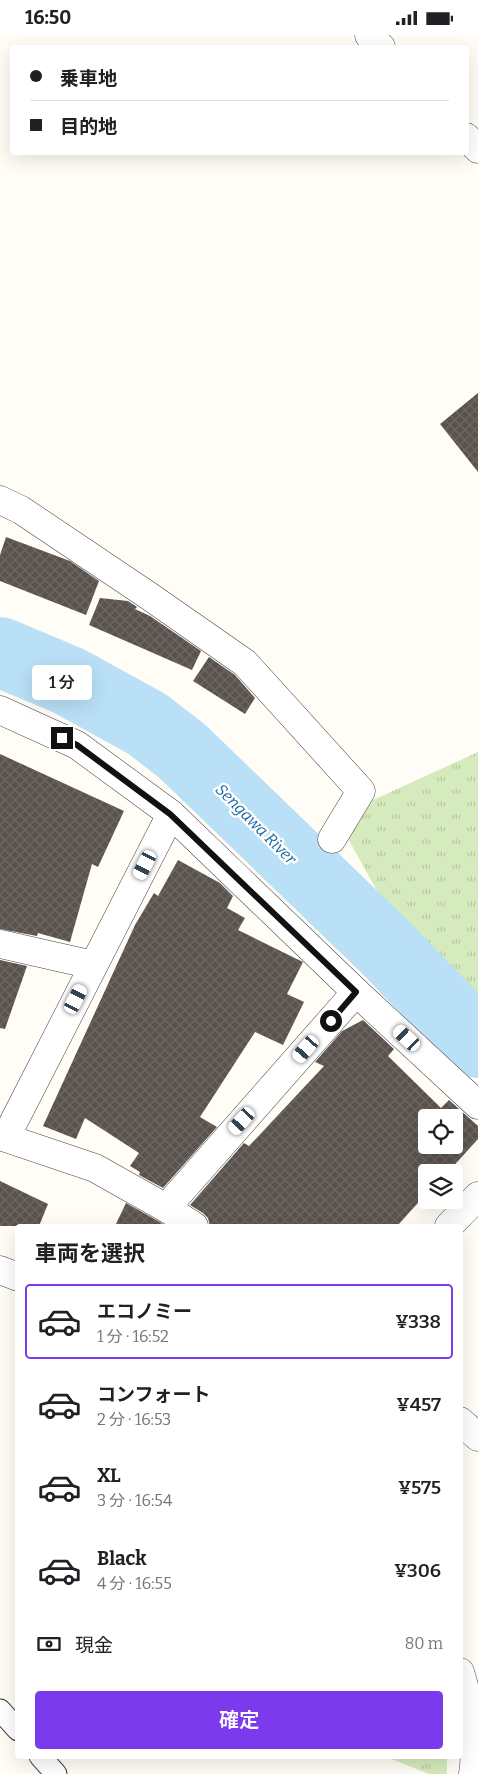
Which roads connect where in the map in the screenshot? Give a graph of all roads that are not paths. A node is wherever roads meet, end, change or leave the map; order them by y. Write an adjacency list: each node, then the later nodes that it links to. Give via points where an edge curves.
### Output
1 (369, 35): 2 (street)
2 (379, 45)
3 (469, 140): 4 (street)
4 (478, 149)
5 (0, 500): 8 (street, via 21,510 245,663 361,791)
6 (0, 710): 7 (street, via 77,745)
7 (170, 814): 10 (street); 11 (street)
8 (332, 839)
9 (0, 944): 10 (street)
10 (94, 965): 13 (street)
11 (356, 992): 12 (street); 15 (street)
12 (478, 1105)
13 (3, 1137): 15 (street, via 95,1168)
14 (478, 1196): 17 (street)
15 (166, 1208): 16 (street)
16 (191, 1224)
17 (451, 1224)
18 (0, 1270): 19 (street)
19 (15, 1276)
20 (463, 1424): 21 (street)
21 (478, 1437)
22 (463, 1682): 26 (street, via 469,1701)
23 (0, 1711): 24 (lane)
24 (15, 1727)
25 (43, 1759): 27 (lane)
26 (475, 1767)
27 (56, 1774)

